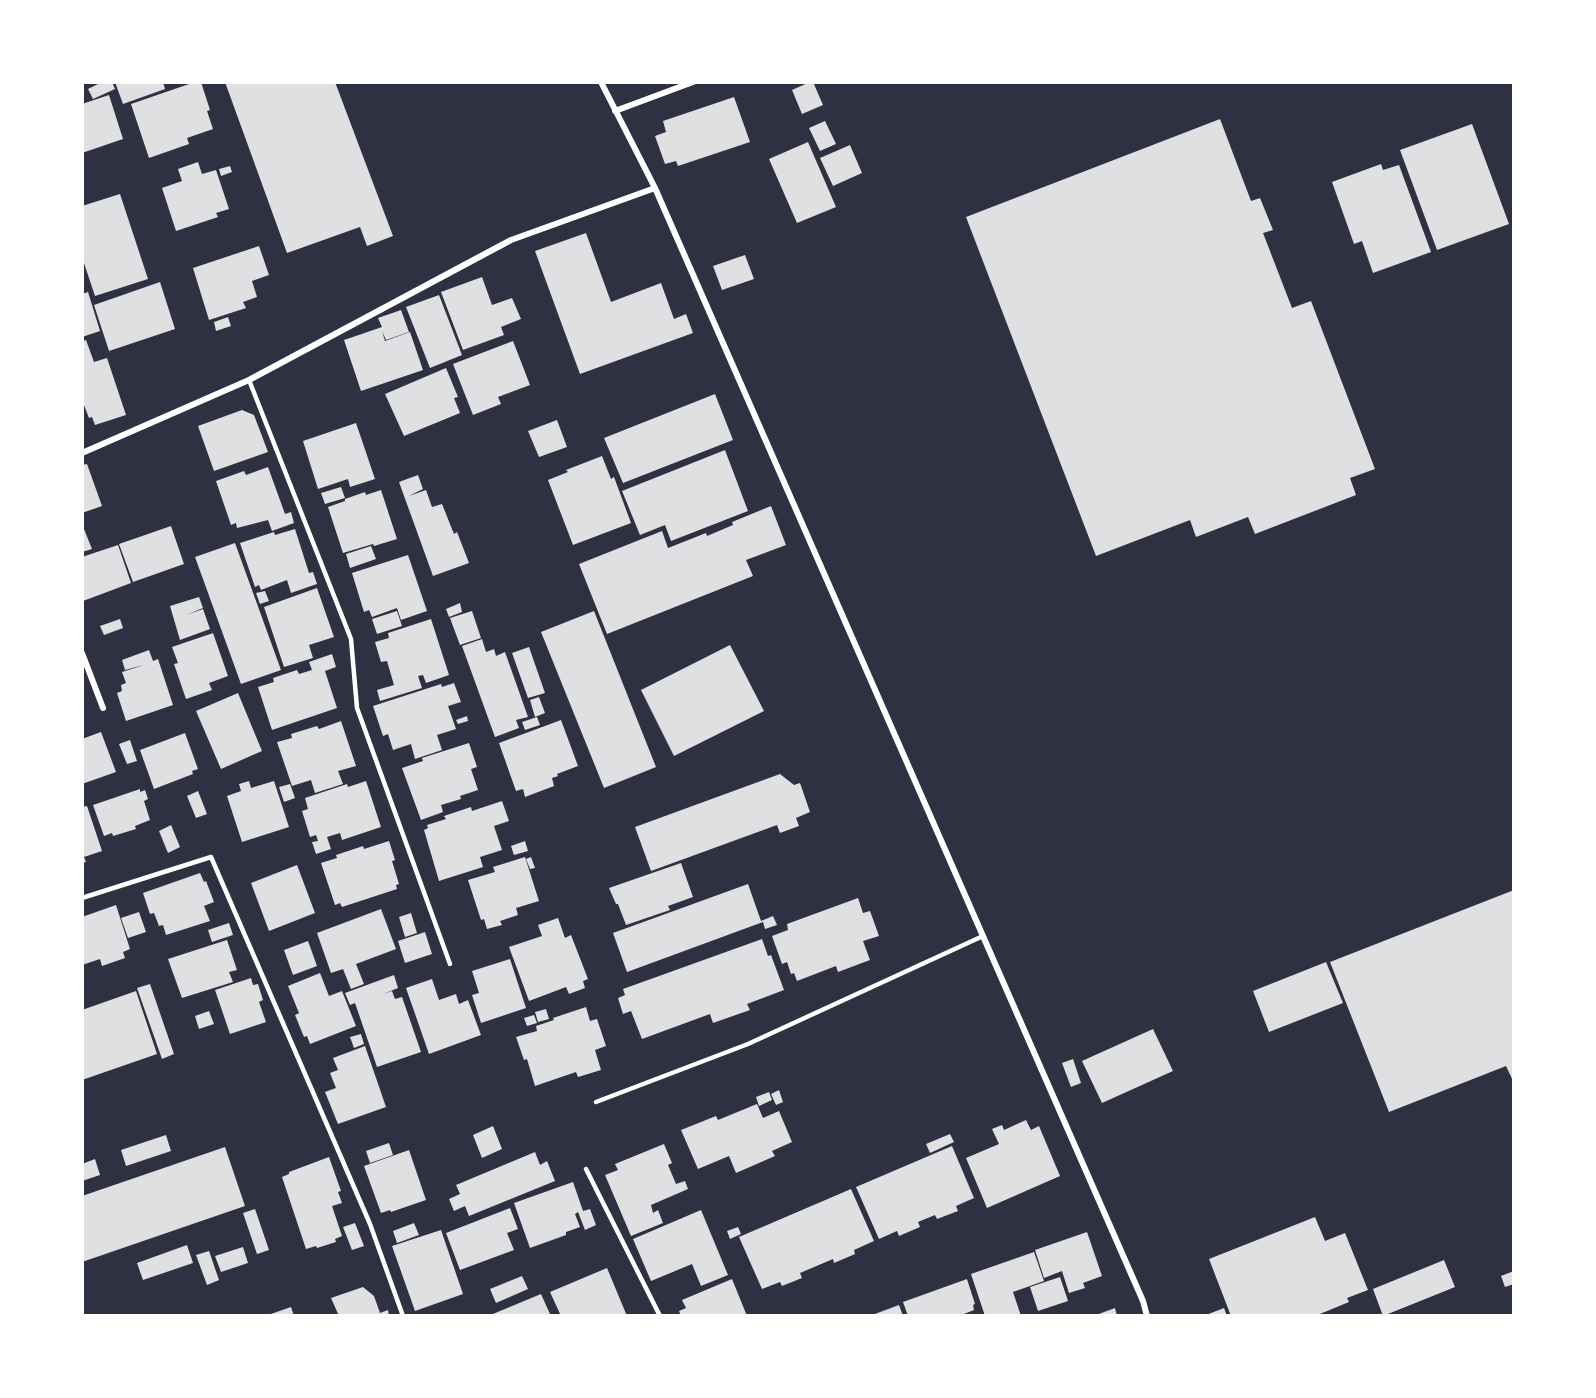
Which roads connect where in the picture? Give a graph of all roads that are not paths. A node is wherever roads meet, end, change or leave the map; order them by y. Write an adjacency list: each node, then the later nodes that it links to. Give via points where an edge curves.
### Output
1 (601, 82): 3 (street)
2 (693, 82): 3 (street)
3 (615, 111): 4 (street)
4 (655, 188): 5 (street, via 511,240); 10 (street)
5 (249, 380): 6 (street); 11 (lane, via 351,639 357,708)
6 (82, 453)
7 (82, 652): 8 (street)
8 (103, 708)
9 (82, 898): 14 (lane, via 211,857 370,1224)
10 (983, 936): 12 (lane, via 748,1044); 16 (street)
11 (450, 964)
12 (596, 1102)
13 (586, 1169): 15 (lane)
14 (403, 1316)
15 (660, 1316)
16 (1147, 1316)

